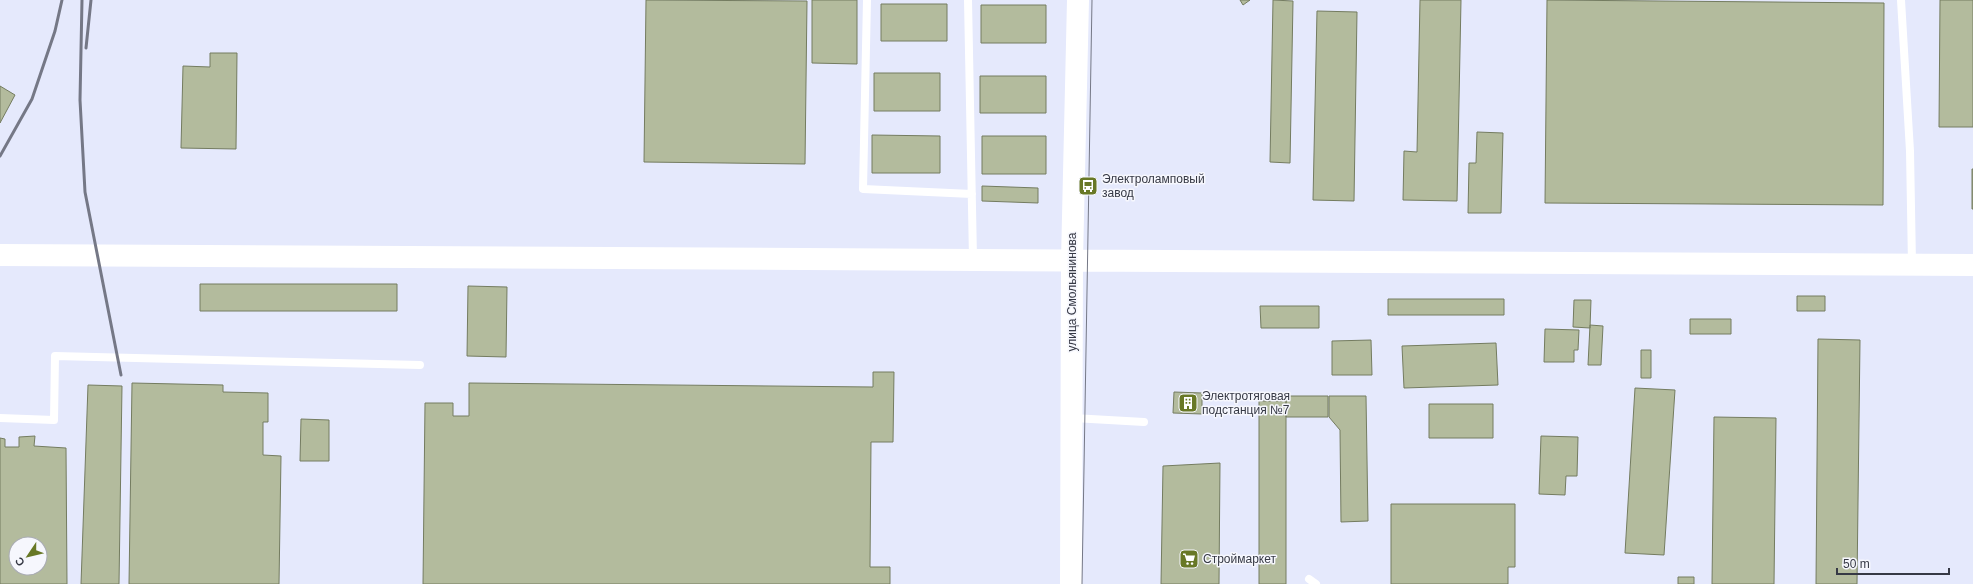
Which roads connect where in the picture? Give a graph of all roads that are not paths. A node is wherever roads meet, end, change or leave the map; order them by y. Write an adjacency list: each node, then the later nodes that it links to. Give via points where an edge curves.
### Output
1 (867, 0): 5 (lane, via 863,189)
2 (968, 0): 5 (lane)
3 (1078, 0): 8 (street, улица Смольянинова)
4 (1901, 0): 9 (lane, via 1910,150)
5 (972, 194): 7 (lane)
6 (0, 255): 7 (street)
7 (973, 260): 8 (street)
8 (1072, 260): 9 (street); 13 (street, улица Смольянинова)
9 (1912, 264): 10 (street)
10 (1973, 265)
11 (420, 365): 12 (lane, via 55,356 54,420)
12 (0, 418)
13 (1071, 418): 14 (lane); 15 (street, улица Смольянинова)
14 (1144, 422)
15 (1071, 584)

